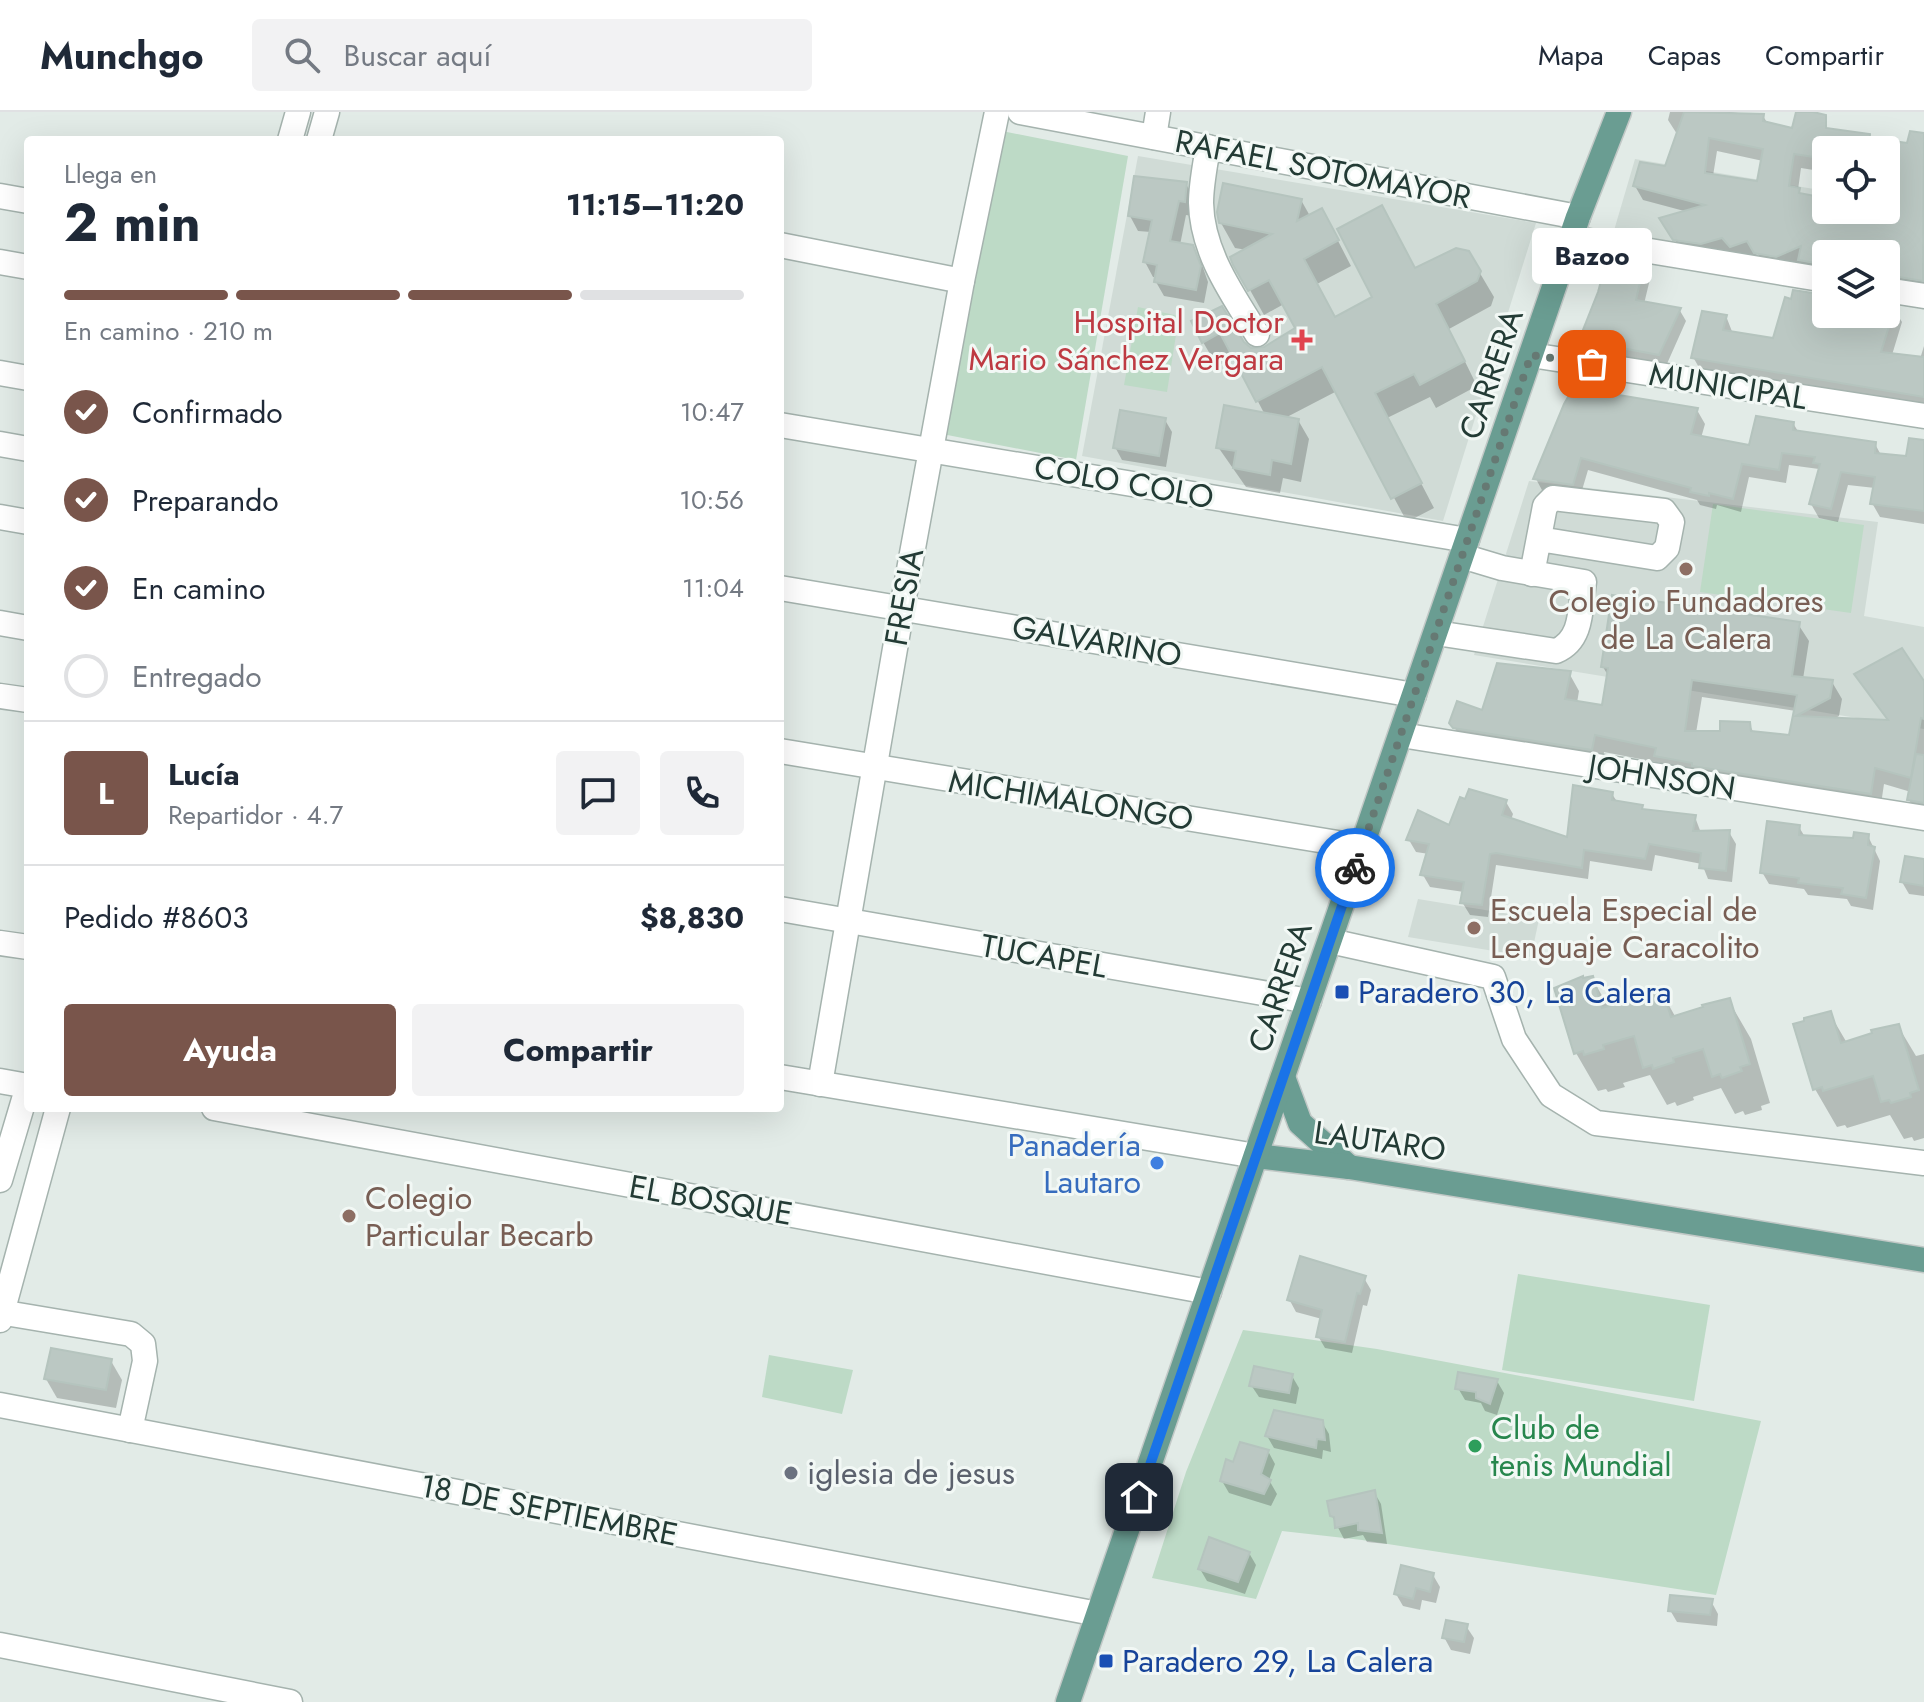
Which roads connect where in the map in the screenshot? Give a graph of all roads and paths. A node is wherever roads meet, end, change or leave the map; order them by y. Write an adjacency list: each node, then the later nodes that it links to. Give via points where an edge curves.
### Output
1 (298, 112): 7 (street)
2 (327, 112): 8 (street)
3 (997, 112): 18 (street, FRESIA)
4 (1020, 112): 9 (street, RAFAEL SOTOMAYOR)
5 (1158, 112): 9 (street)
6 (1619, 112): 13 (main road, CARRERA)
7 (291, 136)
8 (320, 136)
9 (1154, 137): 10 (street, RAFAEL SOTOMAYOR)
10 (1208, 147): 13 (street, RAFAEL SOTOMAYOR); 21 (street, via 1201,201 1205,231 1220,273)
11 (0, 196): 12 (street)
12 (24, 200)
13 (1575, 228): 17 (street, RAFAEL SOTOMAYOR); 22 (main road, CARRERA)
14 (784, 246): 18 (street)
15 (0, 262): 16 (street)
16 (24, 266)
17 (1812, 277)
18 (962, 281): 29 (street, FRESIA)
19 (1900, 292): 20 (street)
20 (1924, 296)
21 (1257, 334)
22 (1531, 355): 25 (street, MUNICIPAL); 34 (main road, CARRERA)
23 (0, 373): 24 (street)
24 (24, 377)
25 (1924, 416)
26 (784, 426): 29 (street, COLO COLO)
27 (0, 444): 28 (street)
28 (24, 448)
29 (931, 450): 34 (street, COLO COLO); 38 (street, FRESIA)
30 (0, 517): 31 (street)
31 (24, 521)
32 (1539, 539): 33 (street); 33 (street, via 1545,506 1553,498 1664,511 1672,522 1667,548 1657,558); 35 (street)
33 (1589, 547): 36 (street)
34 (1465, 548): 35 (street, COLO COLO, via 1502,568); 41 (main road, CARRERA)
35 (1532, 574): 36 (street, COLO COLO)
36 (1584, 582): 41 (street, via 1576,637 1556,651)
37 (784, 589): 38 (street, GALVARINO)
38 (902, 608): 42 (street, GALVARINO); 47 (street, FRESIA)
39 (0, 623): 40 (street)
40 (24, 627)
41 (1436, 633): 42 (main road, CARRERA)
42 (1414, 695): 45 (main road, CARRERA)
43 (0, 696): 44 (street)
44 (24, 699)
45 (1401, 735): 48 (street, JOHNSON); 49 (main road, CARRERA)
46 (784, 752): 47 (street, MICHIMALONGO)
47 (875, 768): 49 (street, MICHIMALONGO); 51 (street, FRESIA)
48 (1924, 818)
49 (1362, 847): 52 (main road, CARRERA)
50 (784, 910): 51 (street, TUCAPEL)
51 (850, 922): 55 (street, TUCAPEL); 59 (street, FRESIA)
52 (1330, 941): 55 (main road, CARRERA); 65 (street, via 1493,977 1514,1039 1551,1095 1596,1123)
53 (0, 943): 54 (street)
54 (24, 946)
55 (1309, 1001): 56 (main road, CARRERA)
56 (1283, 1077): 64 (main road, CARRERA); 66 (main road, via 1300,1123)
57 (784, 1078): 59 (street, LAUTARO)
58 (0, 1081): 60 (street)
59 (820, 1084): 64 (street, LAUTARO)
60 (24, 1085)
61 (24, 1099): 67 (street)
62 (57, 1112): 70 (street)
63 (236, 1112): 69 (street, EL BOSQUE)
64 (1256, 1156): 66 (main road, LAUTARO); 69 (main road, CARRERA)
65 (1924, 1163)
66 (1349, 1167): 68 (main road, LAUTARO)
67 (0, 1180)
68 (1924, 1260)
69 (1209, 1292): 73 (main road, CARRERA)
70 (1, 1315): 72 (street, via 131,1334 143,1344 145,1361)
71 (0, 1405): 72 (street, 18 DE SEPTIEMBRE)
72 (130, 1430): 73 (street, 18 DE SEPTIEMBRE)
73 (1098, 1614): 76 (main road, CARRERA)
74 (0, 1645): 75 (street)
75 (290, 1702)
76 (1068, 1702)

